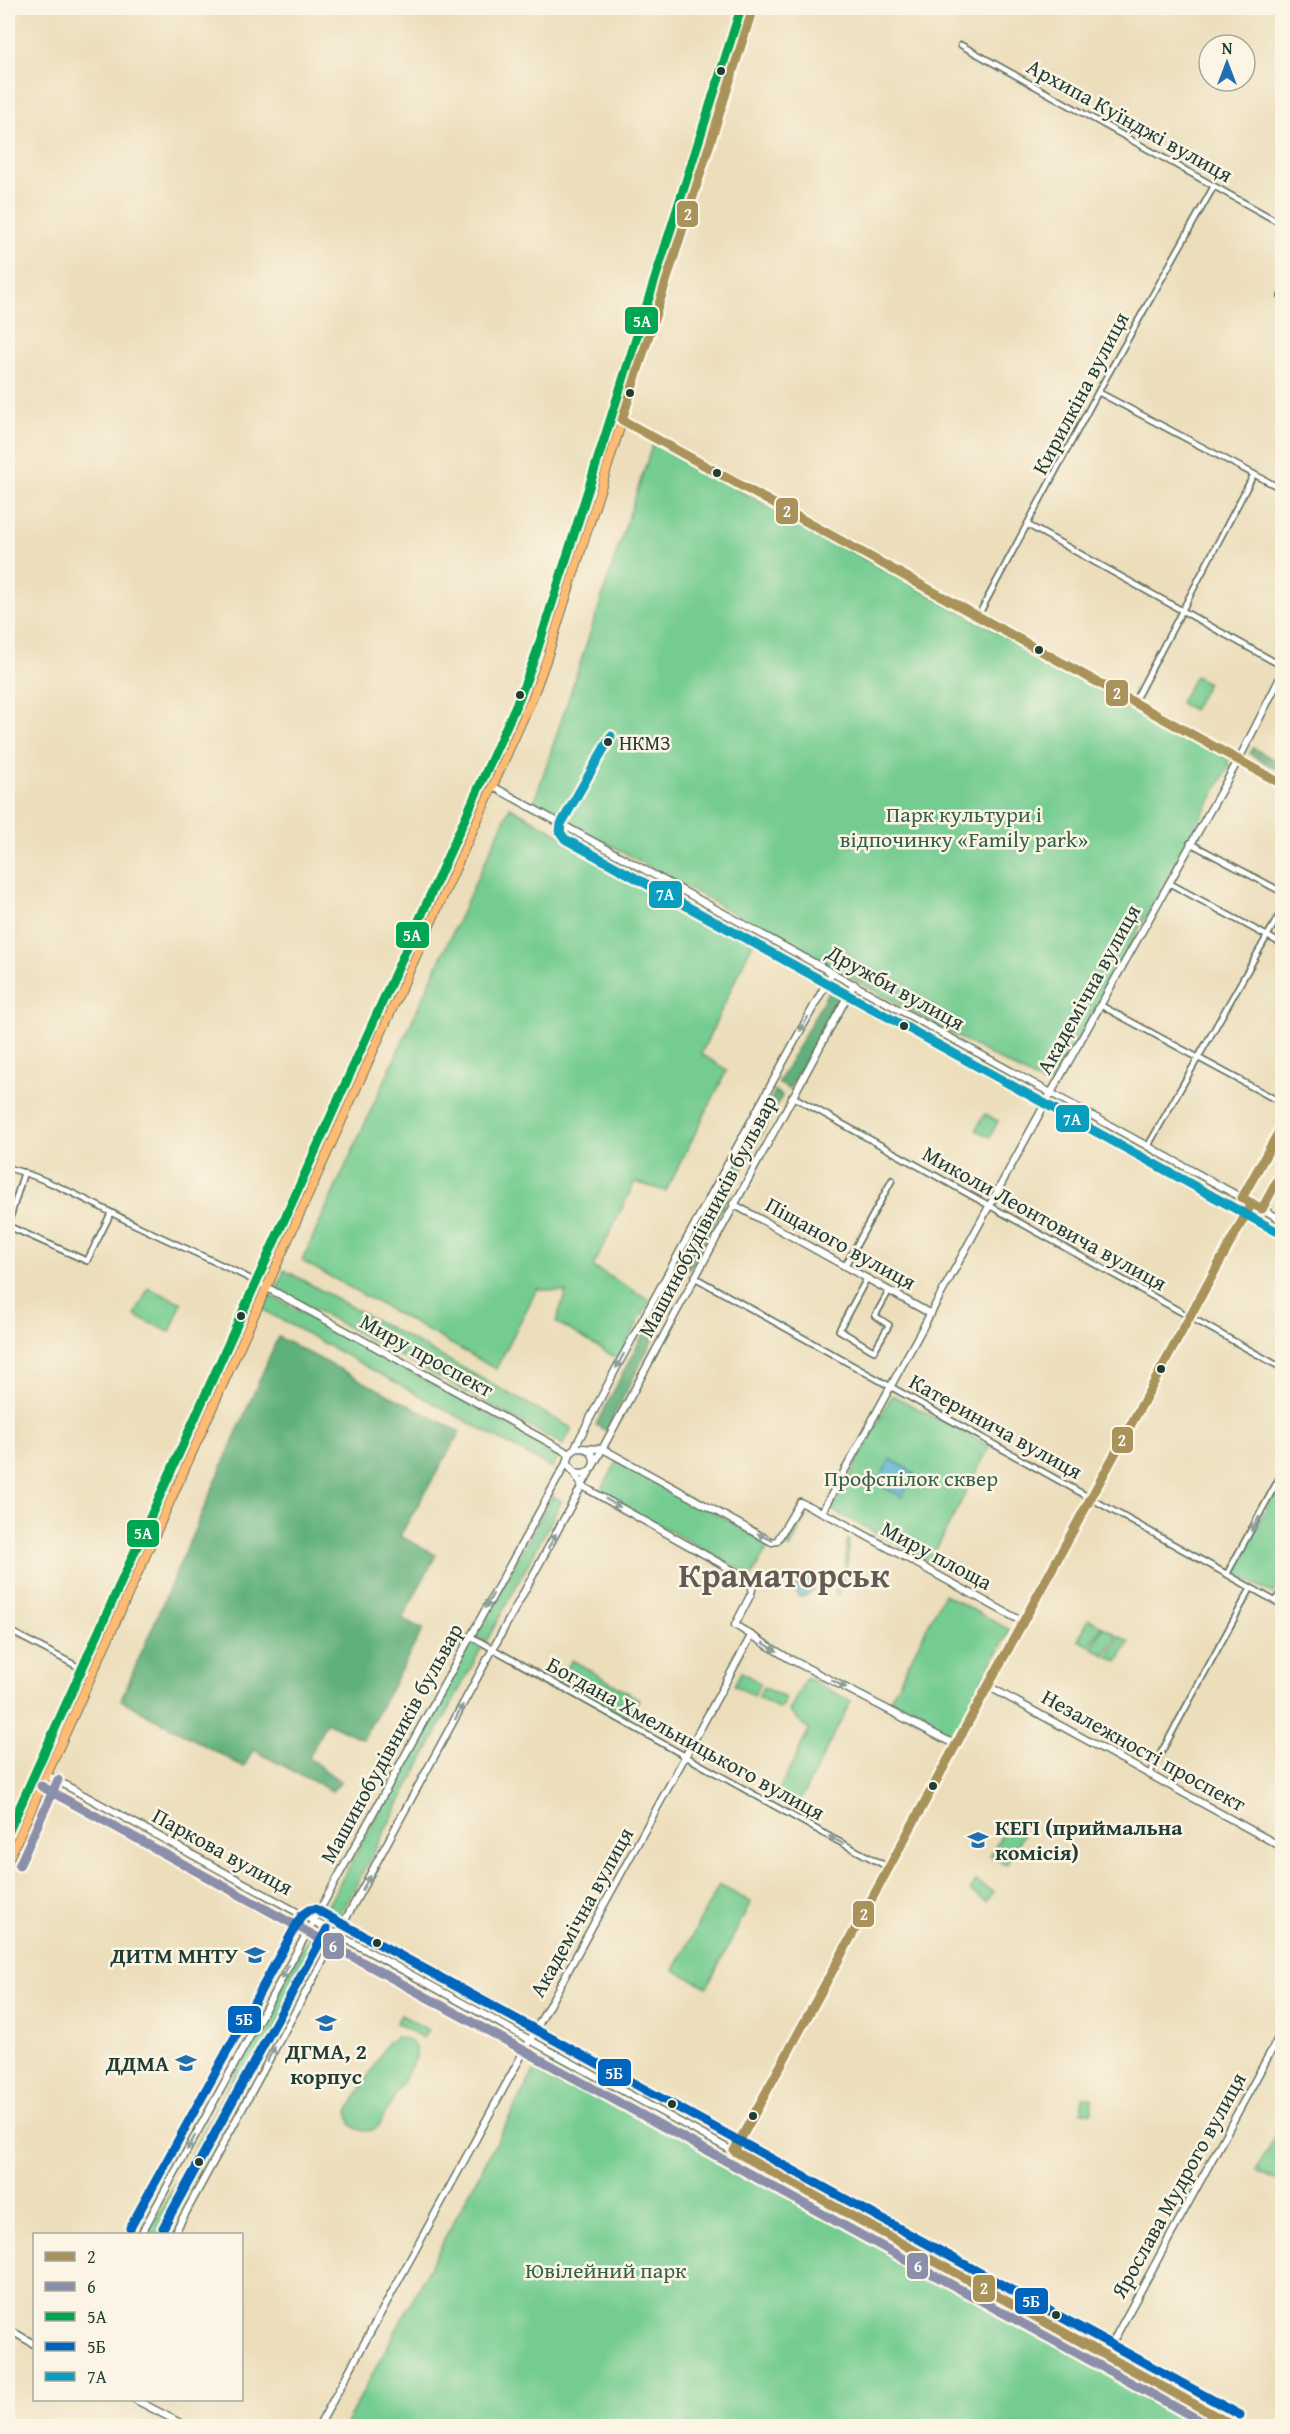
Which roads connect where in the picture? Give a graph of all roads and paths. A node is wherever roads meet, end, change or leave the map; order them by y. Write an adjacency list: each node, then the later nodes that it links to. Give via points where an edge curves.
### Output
1 (753, 8): 6 (main road)
2 (961, 45): 3 (street, Архипа Куїнджі вулиця)
3 (1214, 186): 4 (street, Архипа Куїнджі вулиця); 5 (street, Кирилкіна вулиця)
4 (1282, 224)
5 (1098, 392): 7 (street); 9 (street, Кирилкіна вулиця)
6 (622, 420): 11 (street); 17 (main road, via 547,658)
7 (1254, 474): 8 (street); 10 (street)
8 (1282, 489)
9 (1028, 525): 10 (street); 11 (street, Кирилкіна вулиця)
10 (1181, 610): 12 (street); 14 (street)
11 (978, 616): 14 (street)
12 (1282, 666)
13 (1282, 674): 15 (street, Академічна вулиця)
14 (1134, 702): 15 (street)
15 (1239, 759): 16 (street); 18 (street, Академічна вулиця)
16 (1282, 784)
17 (492, 786): 24 (street, Дружби вулиця); 48 (main road)
18 (1190, 843): 19 (street, Академічна вулиця); 20 (street)
19 (1168, 882): 22 (street); 26 (street, Академічна вулиця)
20 (1282, 892)
21 (1282, 910): 22 (street)
22 (1268, 936): 23 (street); 27 (street)
23 (1282, 944)
24 (832, 972): 25 (street, Дружби вулиця); 56 (street, Машинобудівників бульвар, one-way to 56)
25 (854, 984): 28 (street, Дружби вулиця); 29 (street, Машинобудівників бульвар)
26 (1100, 1005): 27 (street); 28 (street, Академічна вулиця)
27 (1199, 1058): 30 (street); 32 (street)
28 (1051, 1093): 32 (street, Дружби вулиця); 40 (street, Академічна вулиця)
29 (792, 1096): 39 (street, Машинобудівників бульвар); 40 (street, Миколи Леонтовича вулиця)
30 (1282, 1103)
31 (1282, 1126): 37 (street)
32 (1148, 1146): 37 (street, Дружби вулиця)
33 (8, 1168): 34 (street)
34 (24, 1172): 42 (street); 44 (street)
35 (1282, 1172): 41 (street)
36 (892, 1180): 45 (street)
37 (1242, 1198): 38 (street, Дружби вулиця)
38 (1252, 1203): 41 (street, Дружби вулиця); 51 (street)
39 (733, 1204): 45 (street, Піщаного вулиця); 46 (street, Машинобудівників бульвар)
40 (990, 1206): 50 (street, Академічна вулиця); 51 (street, Миколи Леонтовича вулиця)
41 (1262, 1209): 43 (street, Дружби вулиця)
42 (111, 1213): 44 (street, via 87,1261); 48 (street)
43 (1282, 1220)
44 (8, 1225)
45 (845, 1266): 47 (street, Піщаного вулиця)
46 (694, 1277): 53 (street, Катеринича вулиця); 55 (street, Машинобудівників бульвар)
47 (867, 1278): 49 (street, Піщаного вулиця); 49 (street, via 839,1330 874,1351 889,1324 875,1316)
48 (266, 1287): 56 (street, Миру проспект); 73 (main road)
49 (889, 1291): 50 (street, Піщаного вулиця)
50 (931, 1314): 53 (street, Академічна вулиця)
51 (1190, 1317): 52 (street, Миколи Леонтовича вулиця); 61 (street)
52 (1282, 1368)
53 (890, 1387): 61 (street, Катеринича вулиця); 62 (street, Академічна вулиця)
54 (581, 1448): 55 (street); 56 (street); 58 (street, via 591,1453)
55 (603, 1449): 58 (street, Машинобудівників бульвар); 62 (street, one-way to 55, via 800,1502 777,1541 772,1542)
56 (571, 1455): 57 (street); 70 (street, Машинобудівників бульвар, one-way to 70)
57 (570, 1466): 58 (street, via 579,1473); 60 (street)
58 (592, 1467): 60 (street, Машинобудівників бульвар)
59 (1282, 1473): 63 (street, one-way to 63)
60 (582, 1486): 71 (street, one-way to 71, via 750,1580 751,1594 735,1625); 72 (street, Машинобудівників бульвар, one-way to 60)
61 (1092, 1497): 63 (street, Катеринича вулиця); 68 (street)
62 (822, 1512): 68 (street, Миру площа)
63 (1227, 1574): 64 (street, Катеринича вулиця)
64 (1251, 1588): 66 (street, Катеринича вулиця); 77 (street)
65 (1282, 1590): 66 (street)
66 (1276, 1601): 67 (street, Катеринича вулиця)
67 (1282, 1605)
68 (1023, 1622): 74 (street)
69 (8, 1630): 73 (street)
70 (470, 1636): 72 (street, Богдана Хмельницького вулиця); 82 (street, Машинобудівників бульвар)
71 (751, 1636): 75 (street, one-way to 75); 76 (street, Академічна вулиця)
72 (492, 1649): 76 (street, Богдана Хмельницького вулиця); 83 (street, Машинобудівників бульвар, one-way to 72)
73 (92, 1674): 78 (main road)
74 (988, 1686): 75 (street); 77 (street, Незалежності проспект)
75 (956, 1745): 81 (street)
76 (686, 1757): 81 (street, Богдана Хмельницького вулиця, one-way to 76); 85 (street, Академічна вулиця)
77 (1150, 1773): 79 (street, Незалежності проспект)
78 (47, 1775): 80 (main road); 82 (street, Паркова вулиця)
79 (1282, 1847)
80 (8, 1861)
81 (888, 1867): 86 (street)
82 (313, 1921): 83 (street, Паркова вулиця); 87 (street, Машинобудівників бульвар, one-way to 87)
83 (338, 1935): 85 (street, Паркова вулиця); 88 (street, Машинобудівників бульвар, one-way to 83)
84 (1282, 2031): 91 (street, Ярослава Мудрого вулиця)
85 (532, 2039): 86 (street, Паркова вулиця); 94 (street, Академічна вулиця)
86 (734, 2151): 91 (street, Паркова вулиця)
87 (142, 2233)
88 (175, 2233)
89 (8, 2329): 90 (street)
90 (33, 2343)
91 (1105, 2356): 95 (street, Паркова вулиця)
92 (138, 2401): 93 (street)
93 (186, 2427)
94 (319, 2427)
95 (1234, 2427)

